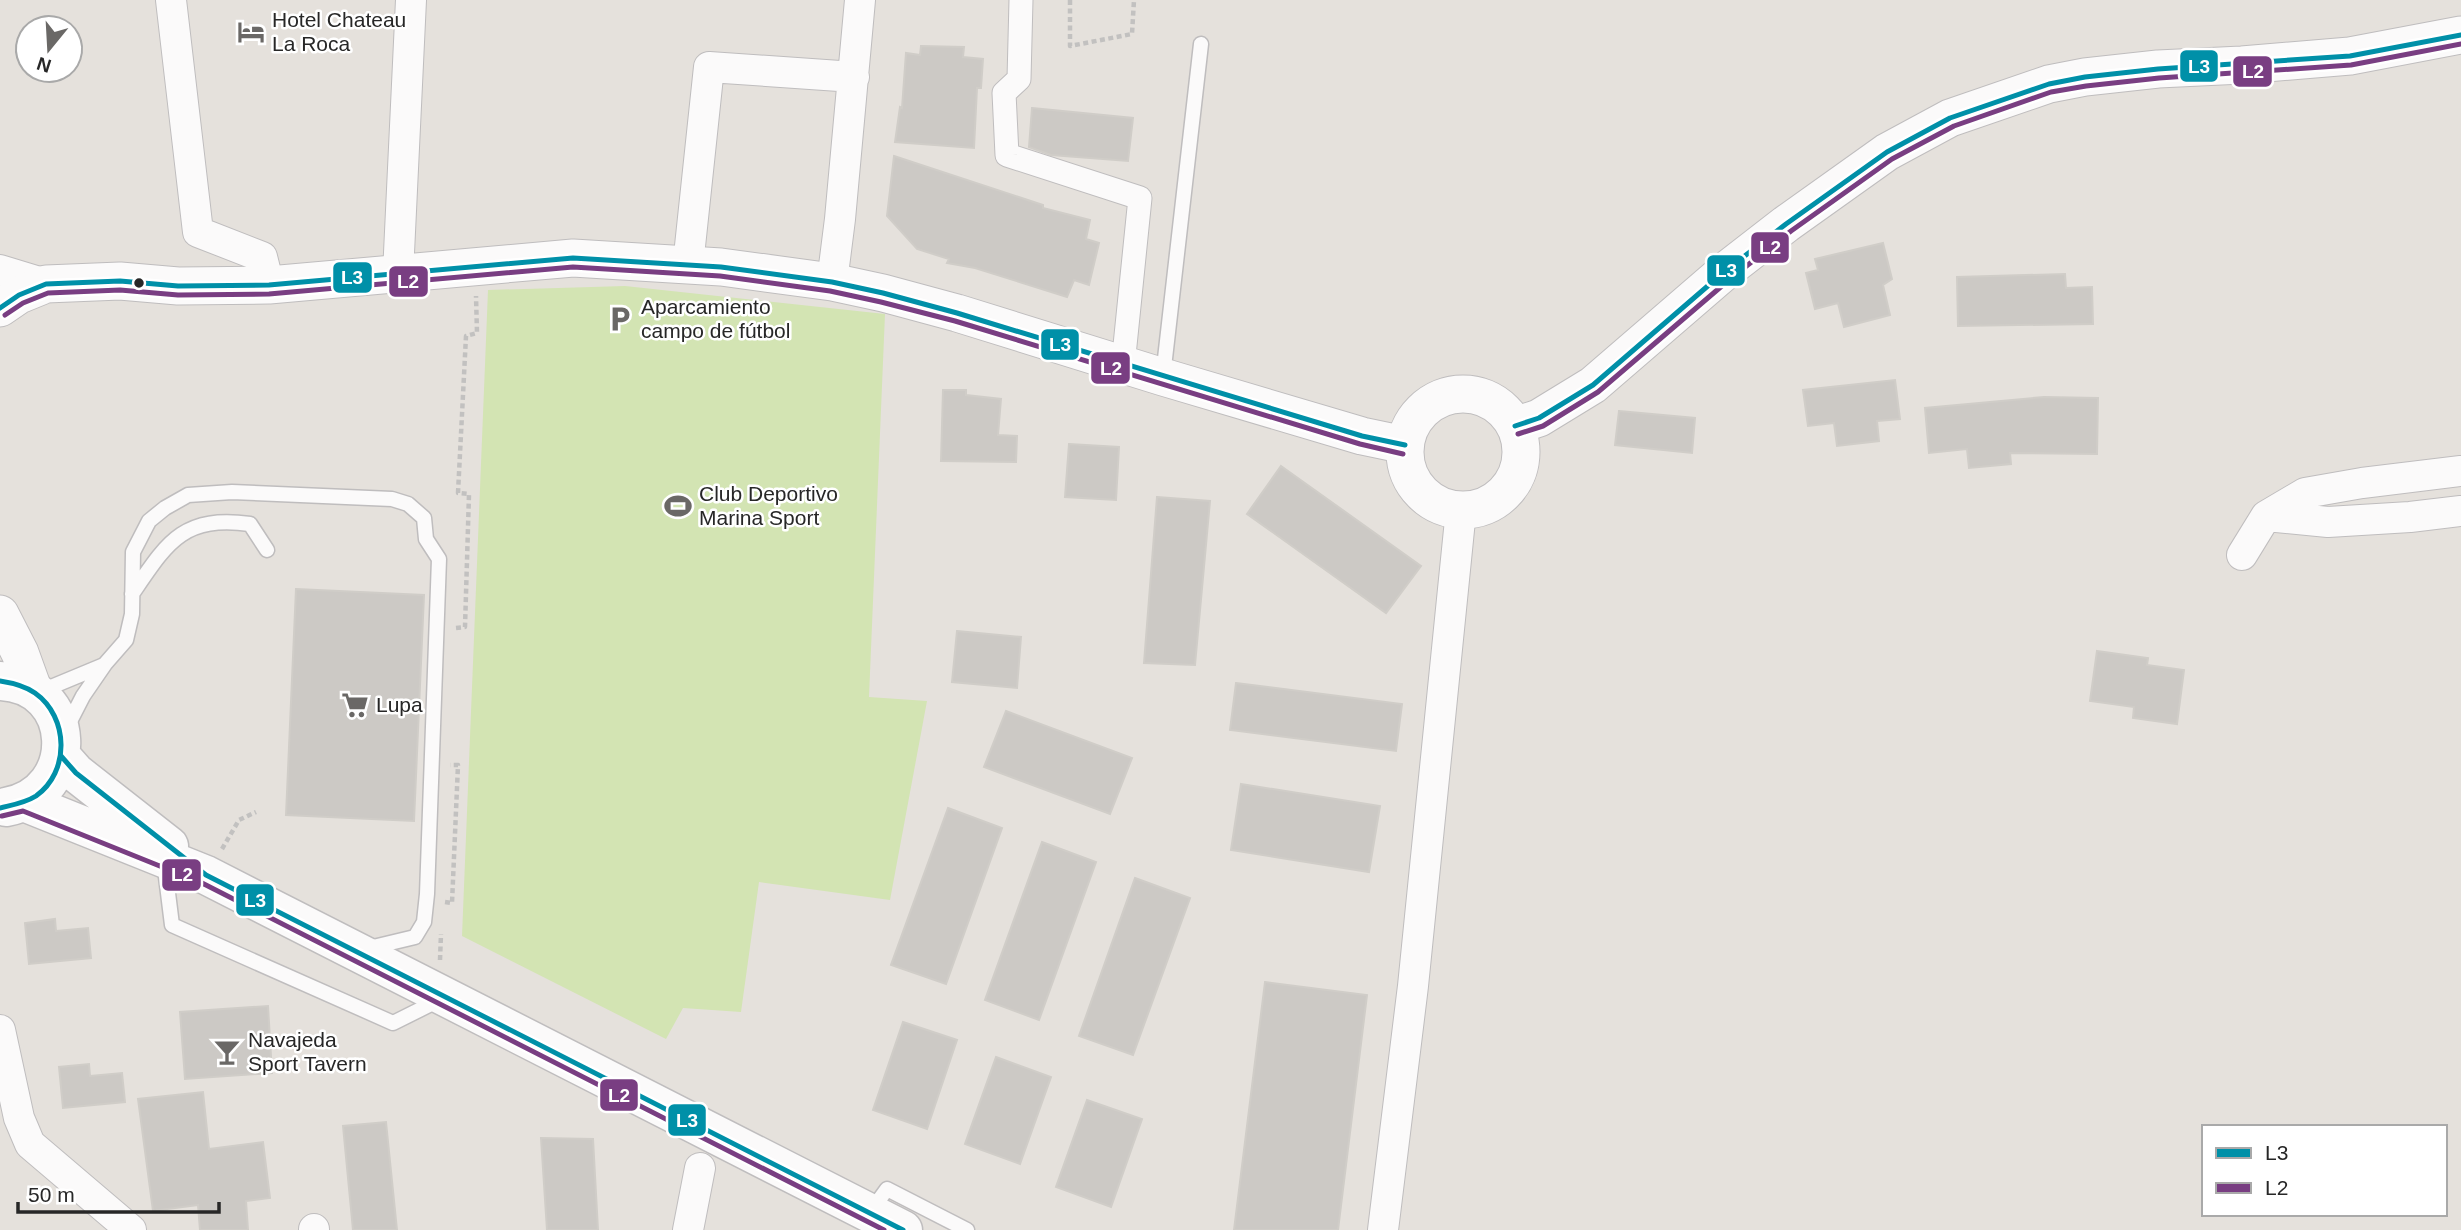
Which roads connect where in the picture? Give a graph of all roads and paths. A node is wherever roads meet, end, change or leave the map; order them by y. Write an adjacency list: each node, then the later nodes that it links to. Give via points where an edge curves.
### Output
1 (171, 0): 13 (street, via 198,232 262,257)
2 (411, 0): 11 (street)
3 (860, 0): 9 (street)
4 (1021, 0): 15 (street, via 1019,79 1004,93 1007,155 1140,198)
5 (1070, 0): 6 (path, via 1070,46 1132,34)
6 (1134, 0)
7 (2461, 35): 17 (street, via 2350,56 2085,77 2049,84 1950,118 1887,152 1786,224 1593,385 1539,418)
8 (1201, 44): 16 (lane)
9 (854, 77): 10 (street, via 709,67); 12 (street)
10 (688, 265): 11 (street, via 573,258); 12 (street)
11 (398, 274): 13 (street)
12 (832, 282): 15 (street, via 957,313)
13 (269, 285): 14 (street, via 120,281 46,284 19,295)
14 (2, 289)
15 (1123, 365): 16 (street)
16 (1163, 377): 18 (street)
17 (1515, 426): 18 (street, via 1490,400 1453,394 1420,411); 20 (street, via 1521,445 1520,465 1512,483 1481,507)
18 (1405, 445): 20 (street, via 1412,481 1424,496)
19 (2461, 471): 22 (street, via 2305,493)
20 (1461, 510): 44 (street, via 1413,986)
21 (2461, 511): 22 (street, via 2328,522)
22 (2266, 516): 24 (street)
23 (267, 550): 25 (lane, via 250,524 197,525 163,549)
24 (2242, 555)
25 (132, 594): 27 (lane, via 126,640); 34 (lane, via 133,552 139,537 149,521 188,495 232,492 392,499 424,518 426,539 439,559 424,922 415,937)
26 (0, 614): 28 (street, via 20,653)
27 (105, 664): 28 (lane); 29 (lane, via 83,696)
28 (23, 688): 29 (main road, via 55,712)
29 (62, 746): 30 (main road, via 52,778 40,793); 33 (main road, via 76,773)
30 (12, 805): 32 (main road)
31 (256, 812): 33 (path, via 239,820)
32 (164, 856): 33 (main road); 35 (lane, via 172,925 393,1023)
33 (214, 862): 34 (main road)
34 (354, 951): 35 (main road)
35 (446, 996): 39 (main road)
36 (0, 1030): 37 (street)
37 (10, 1119): 40 (street, via 36,1150)
38 (700, 1168): 41 (street)
39 (870, 1213): 42 (main road); 43 (lane, via 887,1189)
40 (131, 1230)
41 (688, 1230)
42 (903, 1230)
43 (967, 1230)
44 (1383, 1230)

